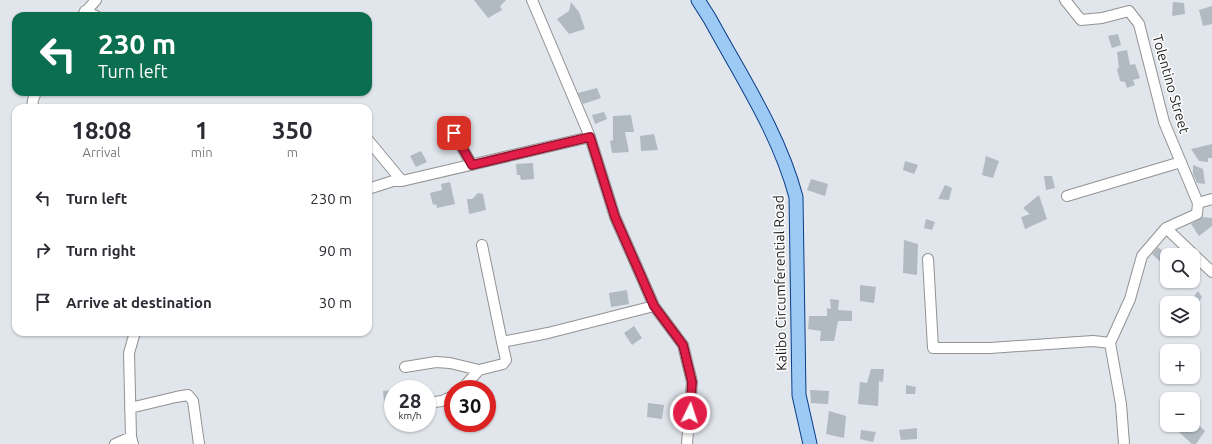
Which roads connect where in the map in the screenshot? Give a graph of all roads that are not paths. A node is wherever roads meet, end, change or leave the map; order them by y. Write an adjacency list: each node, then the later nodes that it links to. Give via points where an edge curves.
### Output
1 (96, 0): 5 (street)
2 (532, 0): 7 (street)
3 (698, 0): 32 (main road, Kalibo Circumferential Road, via 779,147 796,196 799,395)
4 (1065, 0): 9 (street, Tolentino Street, via 1081,20 1129,11 1135,16 1164,122)
5 (85, 12)
6 (448, 123): 10 (street)
7 (590, 137): 10 (street); 20 (street, via 615,217)
8 (372, 145): 11 (street)
9 (1181, 162): 13 (street); 15 (street, Tolentino Street)
10 (472, 165): 11 (street)
11 (402, 181): 12 (street)
12 (372, 188)
13 (1067, 196)
14 (1212, 199): 15 (street)
15 (1198, 203): 16 (street, via 1197,214)
16 (1166, 228): 19 (street); 23 (street, via 1142,256 1130,299)
17 (482, 245): 22 (street)
18 (928, 259): 23 (street, via 933,348 990,348 1093,341)
19 (1212, 272)
20 (654, 306): 22 (street); 31 (street, via 683,345 688,364 692,382)
21 (134, 336): 27 (street, via 129,353)
22 (502, 342): 25 (street, via 506,360 503,364)
23 (1110, 343): 33 (street, via 1121,404)
24 (405, 367): 25 (street, via 436,362)
25 (479, 370): 26 (street)
26 (470, 380)
27 (130, 408): 28 (street); 30 (street, via 188,395 193,401)
28 (132, 440): 29 (street)
29 (115, 444)
30 (199, 444)
31 (687, 444)
32 (810, 444)
33 (1124, 444)

